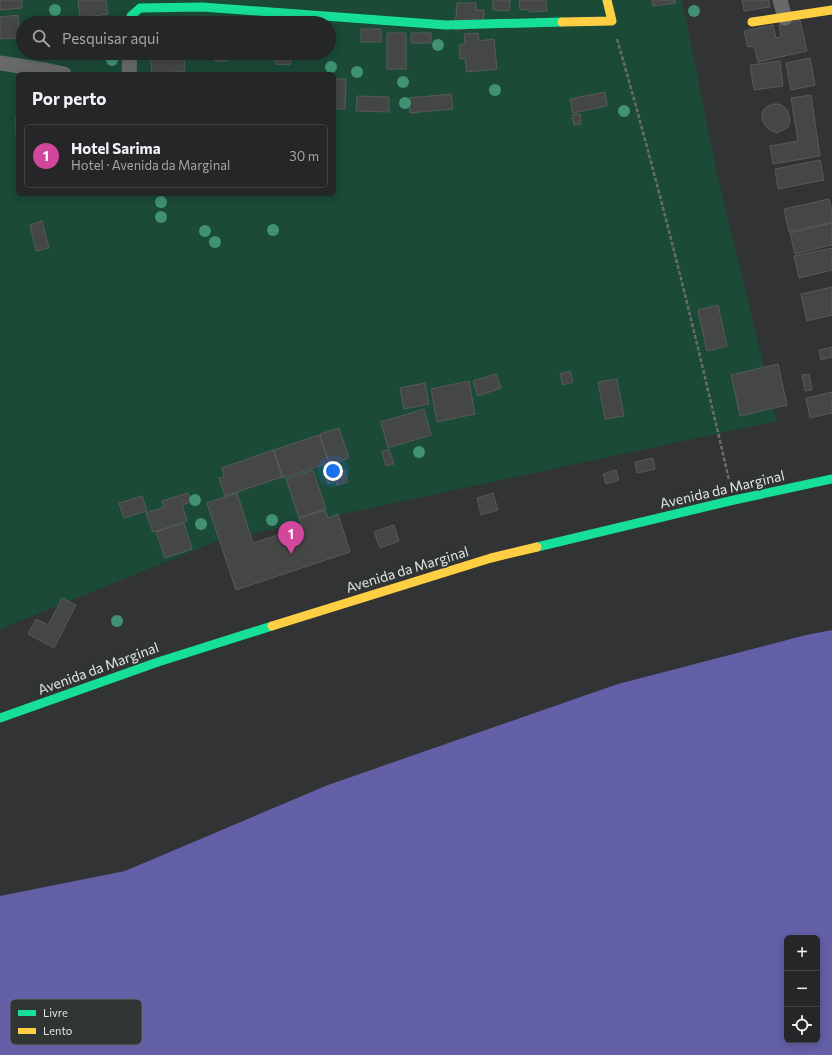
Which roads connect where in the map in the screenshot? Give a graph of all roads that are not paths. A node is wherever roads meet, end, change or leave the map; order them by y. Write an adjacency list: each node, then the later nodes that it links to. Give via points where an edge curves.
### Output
1 (608, 0): 6 (main road, via 612,21 446,25)
2 (780, 0): 7 (street)
3 (830, 7): 7 (main road)
4 (131, 16): 5 (main road, via 140,8 202,7)
5 (315, 16)
6 (336, 17)
7 (784, 18): 8 (main road)
8 (752, 22)
9 (130, 60): 12 (street)
10 (0, 63): 11 (street)
11 (54, 72)
12 (129, 72)
13 (832, 479): 14 (main road, Avenida da Marginal, via 491,558 158,662)
14 (0, 718)

